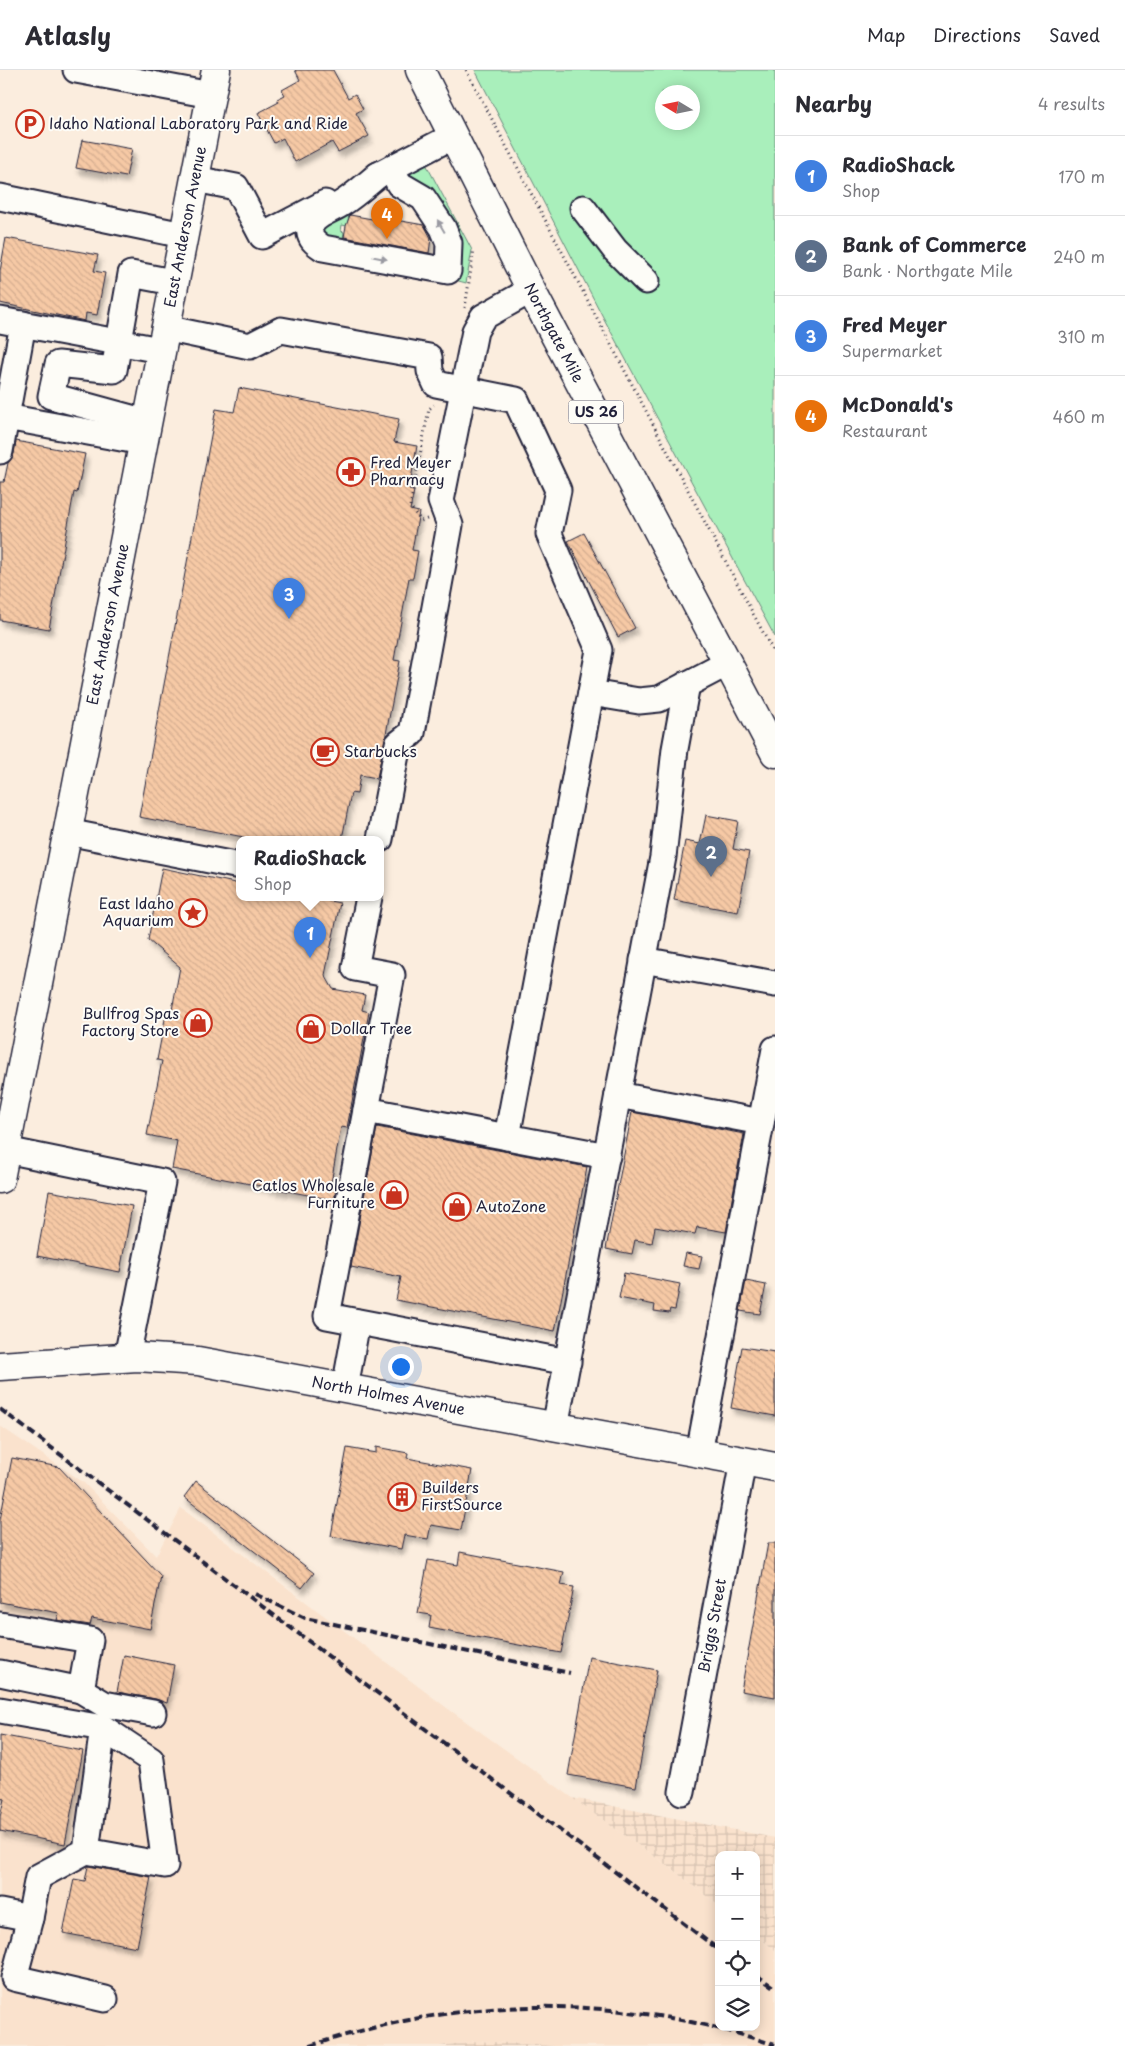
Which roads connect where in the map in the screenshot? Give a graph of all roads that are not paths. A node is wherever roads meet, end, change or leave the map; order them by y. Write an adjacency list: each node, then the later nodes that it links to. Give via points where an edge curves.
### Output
1 (79, 70): 3 (street)
2 (420, 70): 5 (main road, Northgate Mile / US 26)
3 (152, 77): 4 (street)
4 (213, 82): 7 (main road, East Anderson Avenue)
5 (453, 136): 6 (street); 15 (main road, Northgate Mile / US 26)
6 (385, 172): 10 (street); 12 (street, via 312,222 310,236 316,244); 12 (street, one-way to 6, via 448,271 449,243 444,228 423,198)
7 (194, 179): 10 (street, via 236,188 262,236); 11 (main road, East Anderson Avenue)
8 (0, 198): 11 (street)
9 (583, 208): 13 (street, via 615,250)
10 (308, 212): 12 (street, via 297,224 299,242 313,249)
11 (183, 235): 14 (main road, East Anderson Avenue)
12 (341, 251)
13 (646, 281)
14 (173, 282): 17 (main road, East Anderson Avenue); 18 (street, via 131,274)
15 (531, 290): 19 (street, via 483,317 475,330); 23 (main road, Northgate Mile / US 26)
16 (12, 322): 18 (street); 20 (street)
17 (162, 339): 18 (street); 19 (street, via 250,346 282,330 429,357 430,371 436,384); 21 (main road, East Anderson Avenue)
18 (119, 343): 21 (street, via 114,370 58,364 51,396)
19 (462, 390): 25 (street, via 516,400 558,490 550,534 599,650); 28 (street, via 441,501 450,525 412,733 398,744)
20 (6, 417): 21 (street); 22 (street)
21 (144, 432): 27 (main road, East Anderson Avenue)
22 (0, 451)
23 (728, 663): 24 (street); 26 (main road, Northgate Mile / US 26)
24 (687, 684): 25 (street, via 659,699 639,701); 31 (street, via 675,749 663,856)
25 (591, 693): 37 (street)
26 (775, 753)
27 (67, 832): 29 (street); 38 (main road, East Anderson Avenue)
28 (381, 836)
29 (236, 865)
30 (368, 901): 35 (street, via 355,968 392,975)
31 (644, 960): 32 (street); 34 (street)
32 (775, 984)
33 (775, 1050): 36 (street)
34 (618, 1095): 36 (street); 39 (street)
35 (366, 1110): 37 (street); 41 (street, via 327,1316)
36 (761, 1122): 47 (street)
37 (507, 1137): 39 (street)
38 (6, 1150): 40 (main road, East Anderson Avenue); 42 (street, via 162,1182)
39 (607, 1156): 43 (street)
40 (0, 1179)
41 (357, 1322): 43 (street); 45 (street)
42 (127, 1357): 44 (main road, North Holmes Avenue); 45 (main road, North Holmes Avenue, via 198,1361)
43 (568, 1362): 46 (street)
44 (0, 1366)
45 (345, 1388): 46 (main road, North Holmes Avenue)
46 (555, 1427): 47 (main road, North Holmes Avenue)
47 (699, 1453): 48 (main road, North Holmes Avenue)
48 (743, 1461): 49 (main road, North Holmes Avenue); 56 (street, Briggs Street)
49 (775, 1467)
50 (0, 1624): 52 (street, via 90,1640)
51 (0, 1673): 52 (street)
52 (81, 1690): 54 (street, via 104,1704)
53 (0, 1710): 55 (street)
54 (153, 1713)
55 (103, 1728): 57 (street); 57 (street, via 151,1760 164,1865)
56 (682, 1792)
57 (86, 1851): 59 (street, via 38,1877)
58 (0, 1912): 59 (street)
59 (30, 1918): 60 (street, via 14,1978)
60 (105, 1999)

